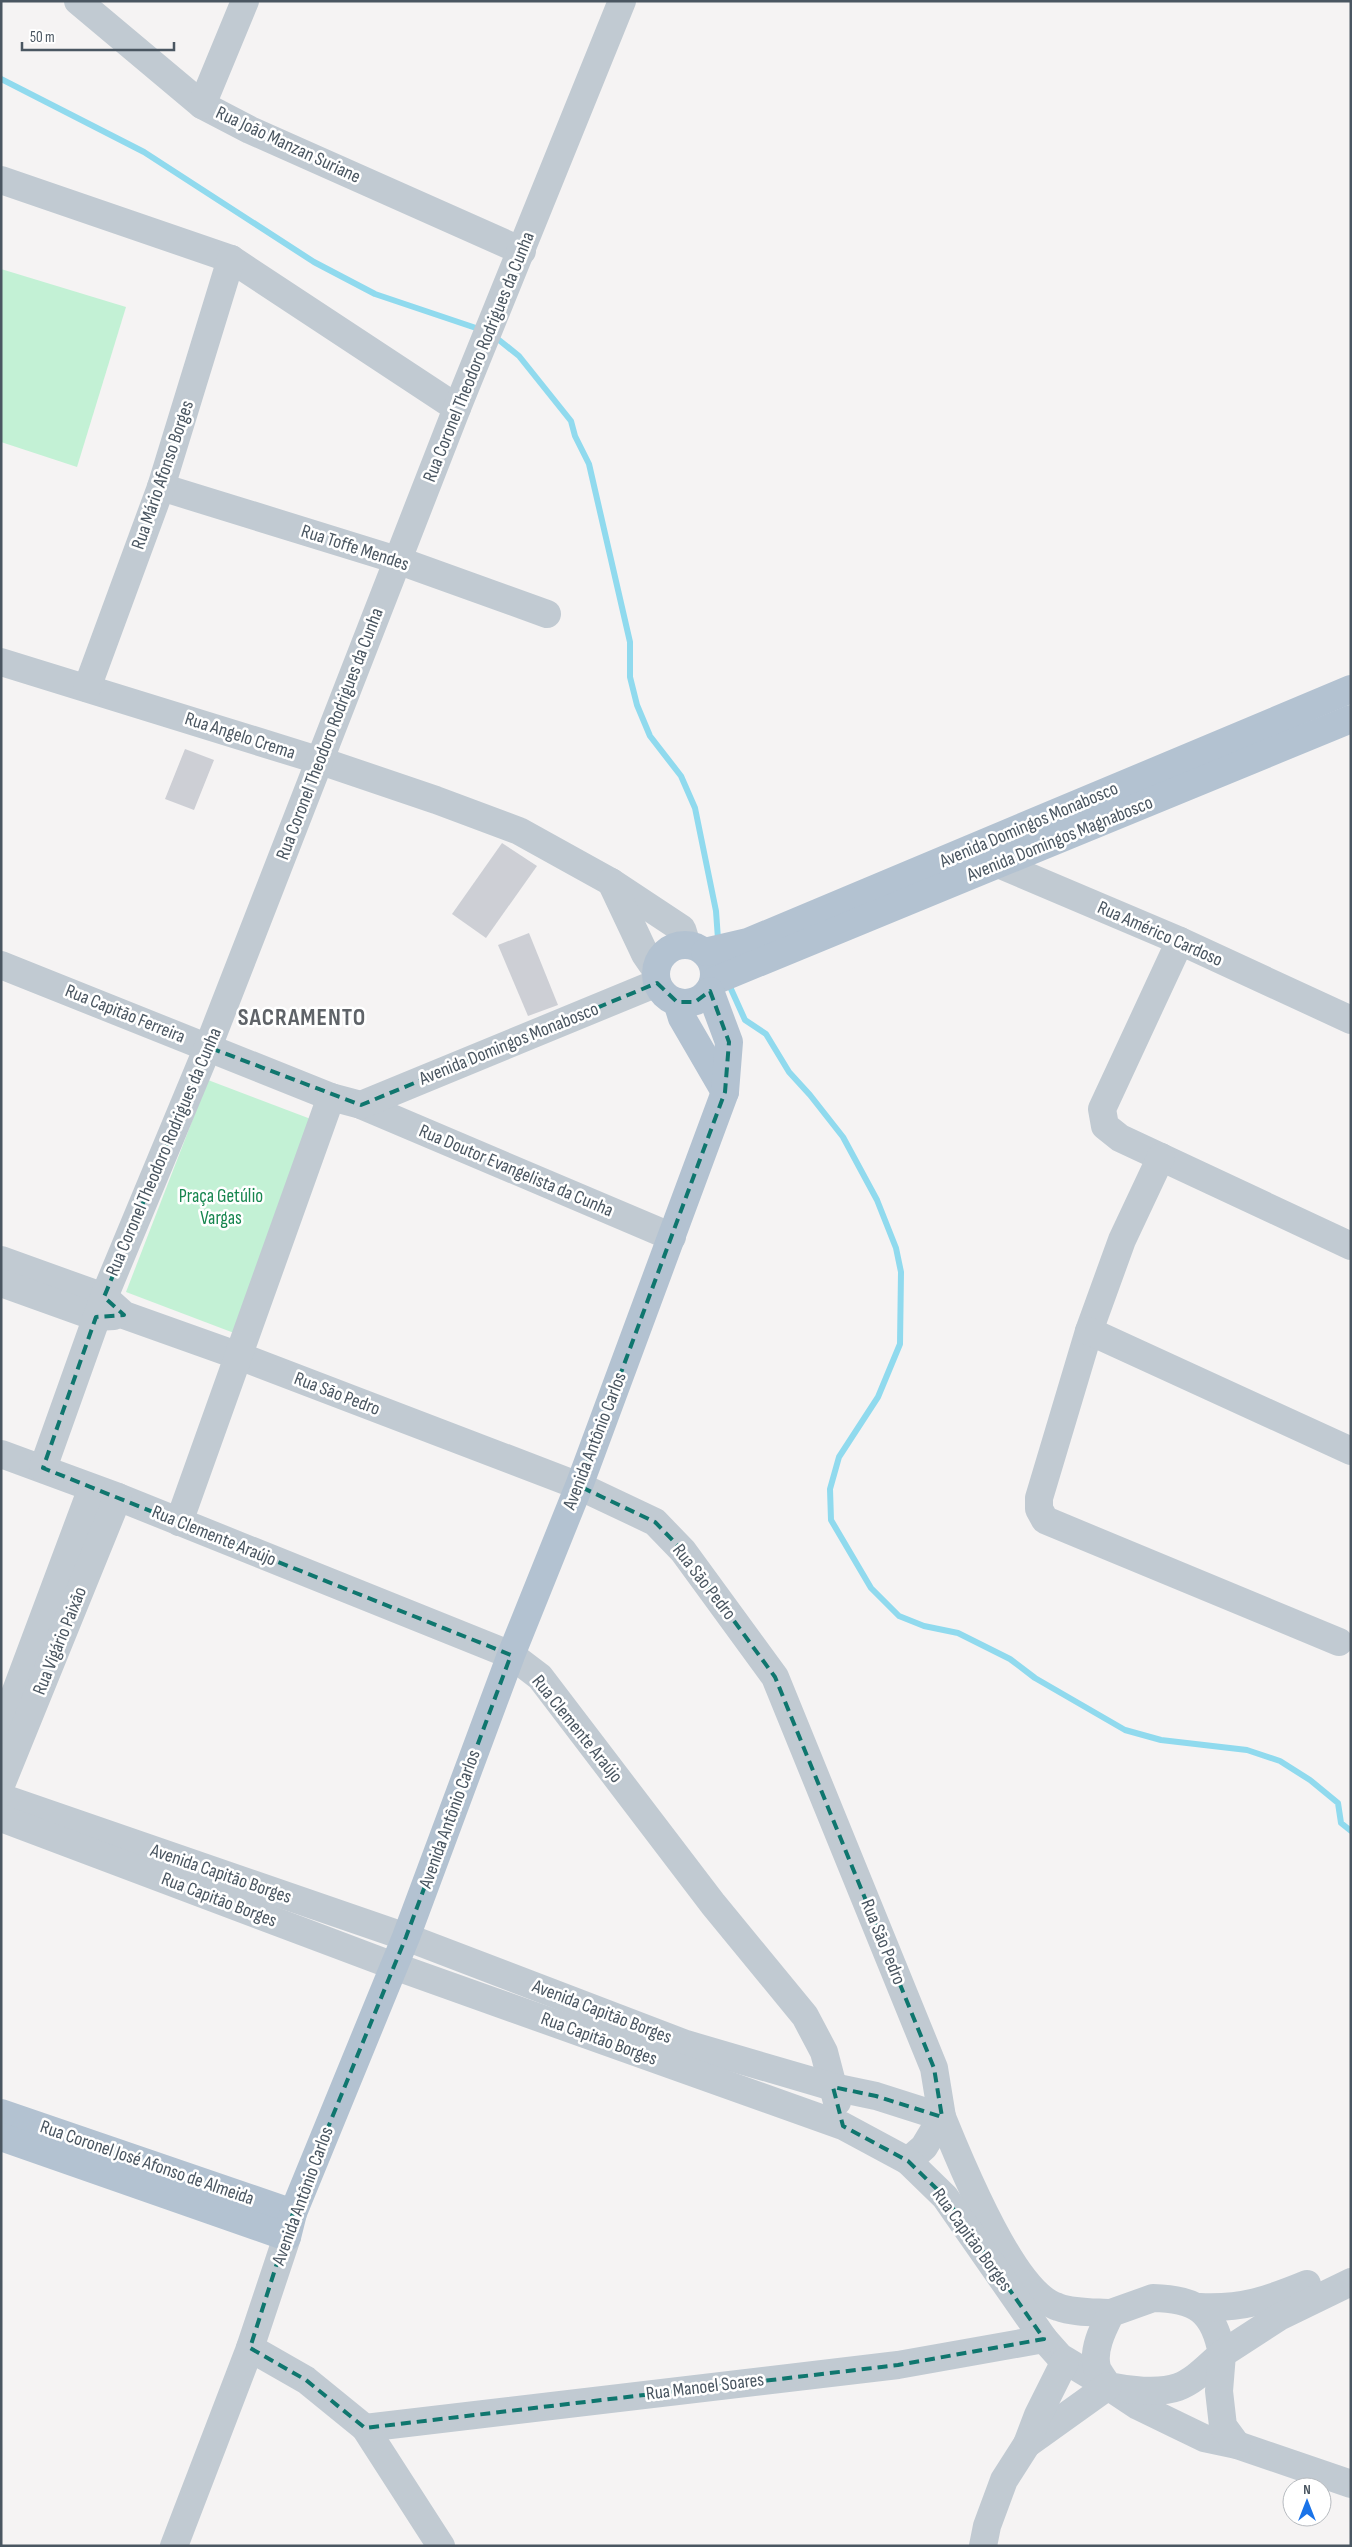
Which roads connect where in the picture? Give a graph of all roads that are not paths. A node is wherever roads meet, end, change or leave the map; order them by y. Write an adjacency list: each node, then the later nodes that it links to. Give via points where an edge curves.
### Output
1 (78, 1): 4 (street, Rua João Manzan Suriane)
2 (245, 1): 4 (street)
3 (622, 1): 6 (street, Rua Coronel Theodoro Rodrigues da Cunha)
4 (202, 105): 6 (street, Rua João Manzan Suriane, via 250,130)
5 (1, 180): 7 (street)
6 (522, 251): 8 (street, Rua Coronel Theodoro Rodrigues da Cunha)
7 (231, 260): 8 (street); 9 (street, Rua Mário Afonso Borges)
8 (456, 408): 10 (street, Rua Coronel Theodoro Rodrigues da Cunha)
9 (161, 487): 10 (street, Rua Toffe Mendes); 13 (street, Rua Mário Afonso Borges)
10 (397, 560): 11 (street, Rua Toffe Mendes); 16 (street, Rua Coronel Theodoro Rodrigues da Cunha)
11 (547, 614)
12 (1, 662): 13 (street, Rua Angelo Crema)
13 (87, 688): 16 (street, Rua Angelo Crema)
14 (1351, 689): 17 (main road, Avenida Domingos Monabosco)
15 (1351, 720): 18 (main road, Avenida Domingos Magnabosco)
16 (321, 761): 19 (street, Rua Angelo Crema, via 519,832); 27 (street, Rua Coronel Theodoro Rodrigues da Cunha)
17 (967, 851): 18 (street, Rua Américo Cardoso); 21 (main road, Avenida Domingos Monabosco, via 748,942)
18 (999, 864): 20 (street, Rua Américo Cardoso); 24 (main road, Avenida Domingos Magnabosco)
19 (611, 882): 21 (street, Rua Angelo Crema, via 682,928); 23 (street)
20 (1180, 941): 26 (street, Rua Américo Cardoso); 31 (street, via 1102,1109 1105,1126 1112,1133)
21 (696, 949): 23 (main road, via 678,946 664,954); 24 (main road, via 714,965)
22 (1, 965): 27 (street, Rua Capitão Ferreira)
23 (657, 977): 25 (main road, via 662,992); 30 (street, Avenida Domingos Monabosco)
24 (712, 986): 25 (main road, via 695,1002); 28 (main road, Avenida Antônio Carlos, via 729,1042)
25 (677, 1002): 28 (main road, via 682,1018)
26 (1351, 1020)
27 (208, 1047): 29 (street, Rua Capitão Ferreira); 36 (street, Rua Coronel Theodoro Rodrigues da Cunha)
28 (725, 1092): 32 (main road, Avenida Antônio Carlos)
29 (331, 1097): 30 (street, Rua Capitão Ferreira); 38 (street)
30 (361, 1106): 32 (street, Rua Doutor Evangelista da Cunha)
31 (1161, 1157): 33 (street); 37 (street, via 1122,1240)
32 (672, 1237): 42 (main road, Avenida Antônio Carlos)
33 (1351, 1246)
34 (1, 1260): 36 (street)
35 (1, 1283): 36 (street)
36 (108, 1310): 38 (street, Rua São Pedro); 41 (street, Rua Coronel Theodoro Rodrigues da Cunha)
37 (1089, 1331): 39 (street); 46 (street, via 1039,1498 1039,1509 1045,1520)
38 (239, 1356): 42 (street, Rua São Pedro); 45 (street)
39 (1351, 1451)
40 (1, 1454): 41 (street, Rua Clemente Araújo)
41 (43, 1468): 43 (street, Rua Clemente Araújo)
42 (579, 1486): 47 (main road, Avenida Antônio Carlos); 54 (street, Rua São Pedro, via 655,1522 683,1551 775,1677 934,2068)
43 (92, 1488): 44 (street, Rua Clemente Araújo); 48 (street, Rua Vigário Paixão)
44 (118, 1497): 45 (street, Rua Clemente Araújo); 49 (street, Rua Vigário Paixão)
45 (179, 1522): 47 (street, Rua Clemente Araújo)
46 (1339, 1642)
47 (511, 1655): 50 (main road, Avenida Antônio Carlos); 52 (street, Rua Clemente Araújo, via 540,1677 713,1904 805,2016 824,2052)
48 (1, 1731)
49 (2, 1800): 50 (street, Avenida Capitão Borges); 51 (street, Rua Capitão Borges)
50 (406, 1937): 51 (main road, Avenida Antônio Carlos); 52 (street, Avenida Capitão Borges, via 686,2044)
51 (394, 1966): 55 (street, Rua Capitão Borges); 59 (main road, Avenida Antônio Carlos)
52 (834, 2087): 54 (street, Avenida Capitão Borges, via 876,2096); 55 (street, Rua Clemente Araújo)
53 (1, 2113): 58 (main road, Rua Coronel José Afonso de Almeida)
54 (942, 2117): 57 (street, via 924,2147); 63 (street, via 989,2223 1008,2258 1034,2290 1056,2307)
55 (843, 2126): 57 (street, Rua Capitão Borges)
56 (1, 2137): 58 (main road, Rua Coronel José Afonso de Almeida)
57 (908, 2161): 64 (street, Rua Capitão Borges, via 945,2197)
58 (121, 2166): 59 (main road, Rua Coronel José Afonso de Almeida)
59 (290, 2225): 65 (street, Avenida Antônio Carlos)
60 (1351, 2267): 62 (street, via 1270,2300 1229,2309)
61 (1351, 2282): 66 (street, via 1279,2317)
62 (1200, 2307): 63 (street, via 1176,2299 1153,2298); 66 (street, via 1214,2323)
63 (1111, 2313): 68 (street, via 1096,2354 1097,2369)
64 (1044, 2339): 67 (street, Rua Capitão Borges); 69 (street, Rua Manoel Soares, via 898,2365)
65 (250, 2348): 69 (street, via 306,2380); 73 (street, Avenida Antônio Carlos)
66 (1222, 2354): 68 (street, via 1178,2387 1128,2391); 71 (street, via 1219,2391 1222,2420)
67 (1065, 2361): 68 (street, Rua Capitão Borges); 70 (street)
68 (1108, 2386): 70 (street); 71 (street, Rua Capitão Borges, via 1138,2406 1204,2438)
69 (365, 2428): 74 (street)
70 (1027, 2444): 75 (street, via 1004,2480 986,2526)
71 (1236, 2444): 72 (street, Rua Capitão Borges)
72 (1351, 2484)
73 (179, 2543)
74 (441, 2546)
75 (983, 2546)

